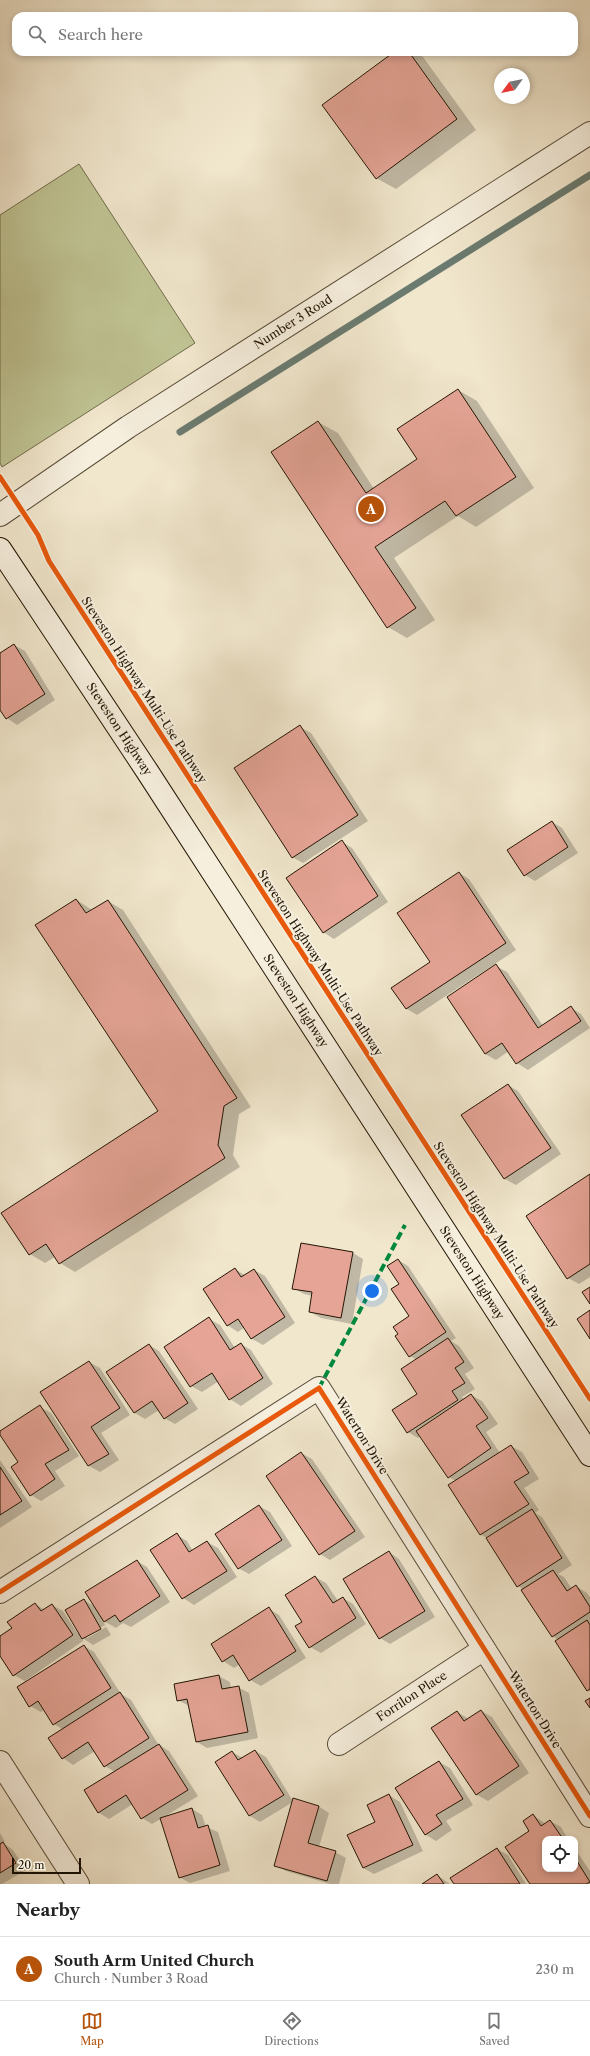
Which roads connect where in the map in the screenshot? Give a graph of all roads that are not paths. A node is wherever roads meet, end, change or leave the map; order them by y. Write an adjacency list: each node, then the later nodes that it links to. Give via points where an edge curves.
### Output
1 (590, 133): 2 (street, Number 3 Road, via 135,423)
2 (0, 515)
3 (0, 548): 4 (street, Steveston Highway)
4 (590, 1455)
5 (0, 1592): 6 (street, Waterton Drive, via 319,1388)
6 (484, 1649): 7 (street, Forrilon Place); 9 (street, Waterton Drive)
7 (339, 1744)
8 (0, 1762): 10 (street)
9 (590, 1816)
10 (78, 1884)

